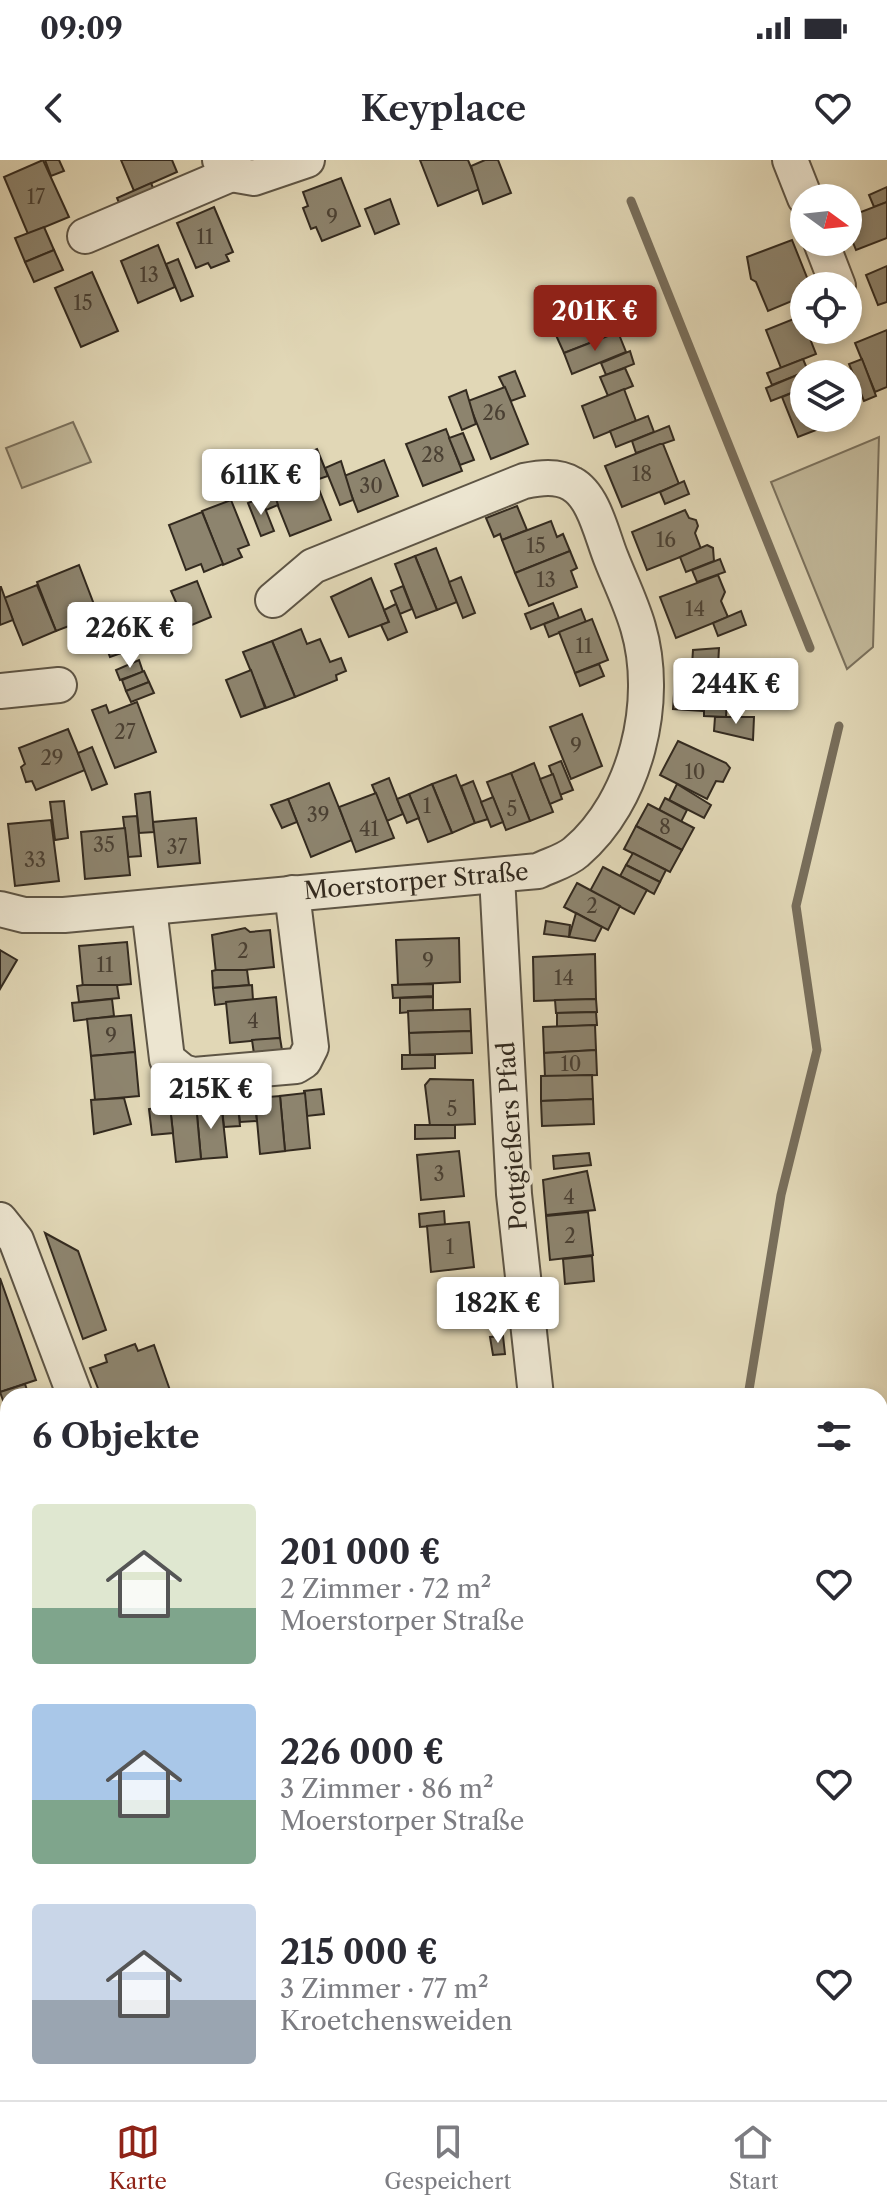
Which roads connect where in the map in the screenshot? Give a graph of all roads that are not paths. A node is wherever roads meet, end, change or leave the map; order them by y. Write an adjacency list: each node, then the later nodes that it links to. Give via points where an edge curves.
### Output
1 (307, 160): 3 (street, via 254,178)
2 (790, 160): 4 (street)
3 (225, 167): 5 (street)
4 (799, 184)
5 (85, 236)
6 (273, 600): 9 (street, Moerstorper Straße, via 313,566 524,481 545,477 571,483 581,492 638,627 645,661 637,751 621,794 575,854 538,871)
7 (59, 685): 8 (street)
8 (0, 691)
9 (497, 876): 10 (street, Moerstorper Straße); 15 (street, Pottgießers Pfad, via 514,1194)
10 (292, 893): 11 (street, Moerstorper Straße); 11 (street, via 311,1047 296,1066 194,1075 167,1059)
11 (149, 908): 12 (street, Moerstorper Straße, via 64,915)
12 (0, 909)
13 (0, 1220): 14 (street, via 16,1240)
14 (72, 1388)
15 (535, 1388)

